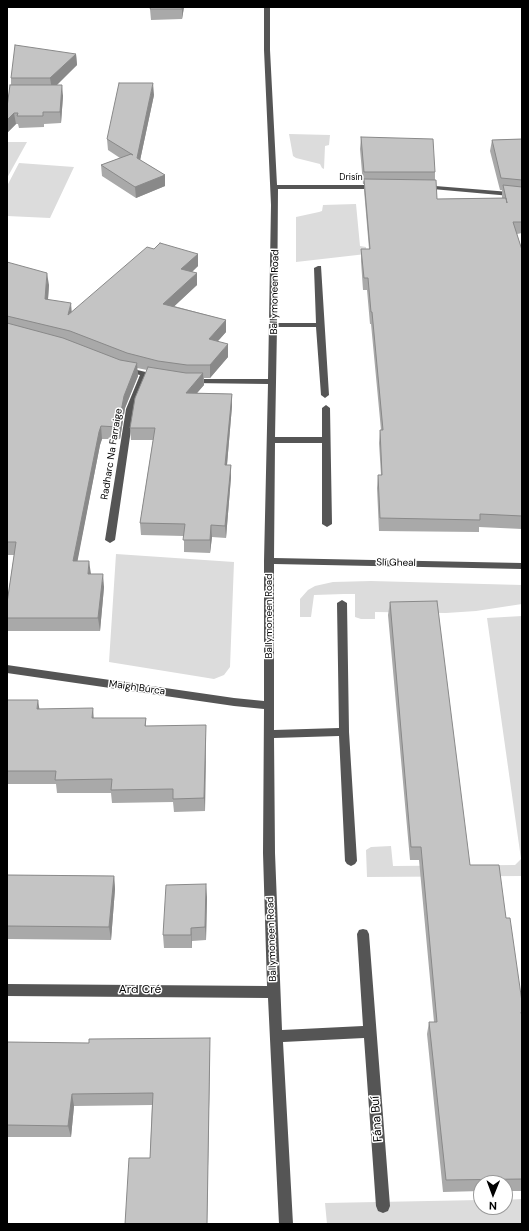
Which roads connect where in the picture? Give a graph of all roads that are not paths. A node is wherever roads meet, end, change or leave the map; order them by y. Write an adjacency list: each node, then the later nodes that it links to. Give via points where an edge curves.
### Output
1 (267, 7): 2 (street, Ballymoneen Road)
2 (275, 187): 3 (street, Drisín); 7 (street, Ballymoneen Road)
3 (388, 187)
4 (419, 187): 5 (street)
5 (522, 195)
6 (318, 268): 8 (street)
7 (274, 325): 8 (street); 13 (street, Ballymoneen Road)
8 (320, 325): 14 (street)
9 (114, 365): 10 (street)
10 (145, 374): 11 (street); 19 (street, Radharc Na Farraige, via 130,409)
11 (166, 378)
12 (180, 380): 13 (street)
13 (273, 382): 16 (street, Ballymoneen Road)
14 (325, 394)
15 (326, 408): 17 (street)
16 (272, 440): 17 (street); 20 (street, Ballymoneen Road)
17 (327, 440): 18 (street)
18 (327, 524)
19 (110, 540)
20 (269, 561): 21 (street, Slí Gheal); 24 (street, Ballymoneen Road)
21 (522, 566)
22 (342, 602): 25 (street)
23 (7, 669): 24 (street, Maigh Búrca)
24 (268, 706): 26 (street, Ballymoneen Road)
25 (344, 732): 26 (street); 27 (street)
26 (269, 734): 30 (street, Ballymoneen Road, via 269,853)
27 (351, 861)
28 (363, 934): 31 (street, Fána Buí)
29 (7, 990): 30 (street, Ard Cré)
30 (274, 992): 32 (street, Ballymoneen Road)
31 (370, 1032): 32 (street); 33 (street, Fána Buí)
32 (277, 1036): 34 (street, Ballymoneen Road)
33 (383, 1206)
34 (286, 1224)

